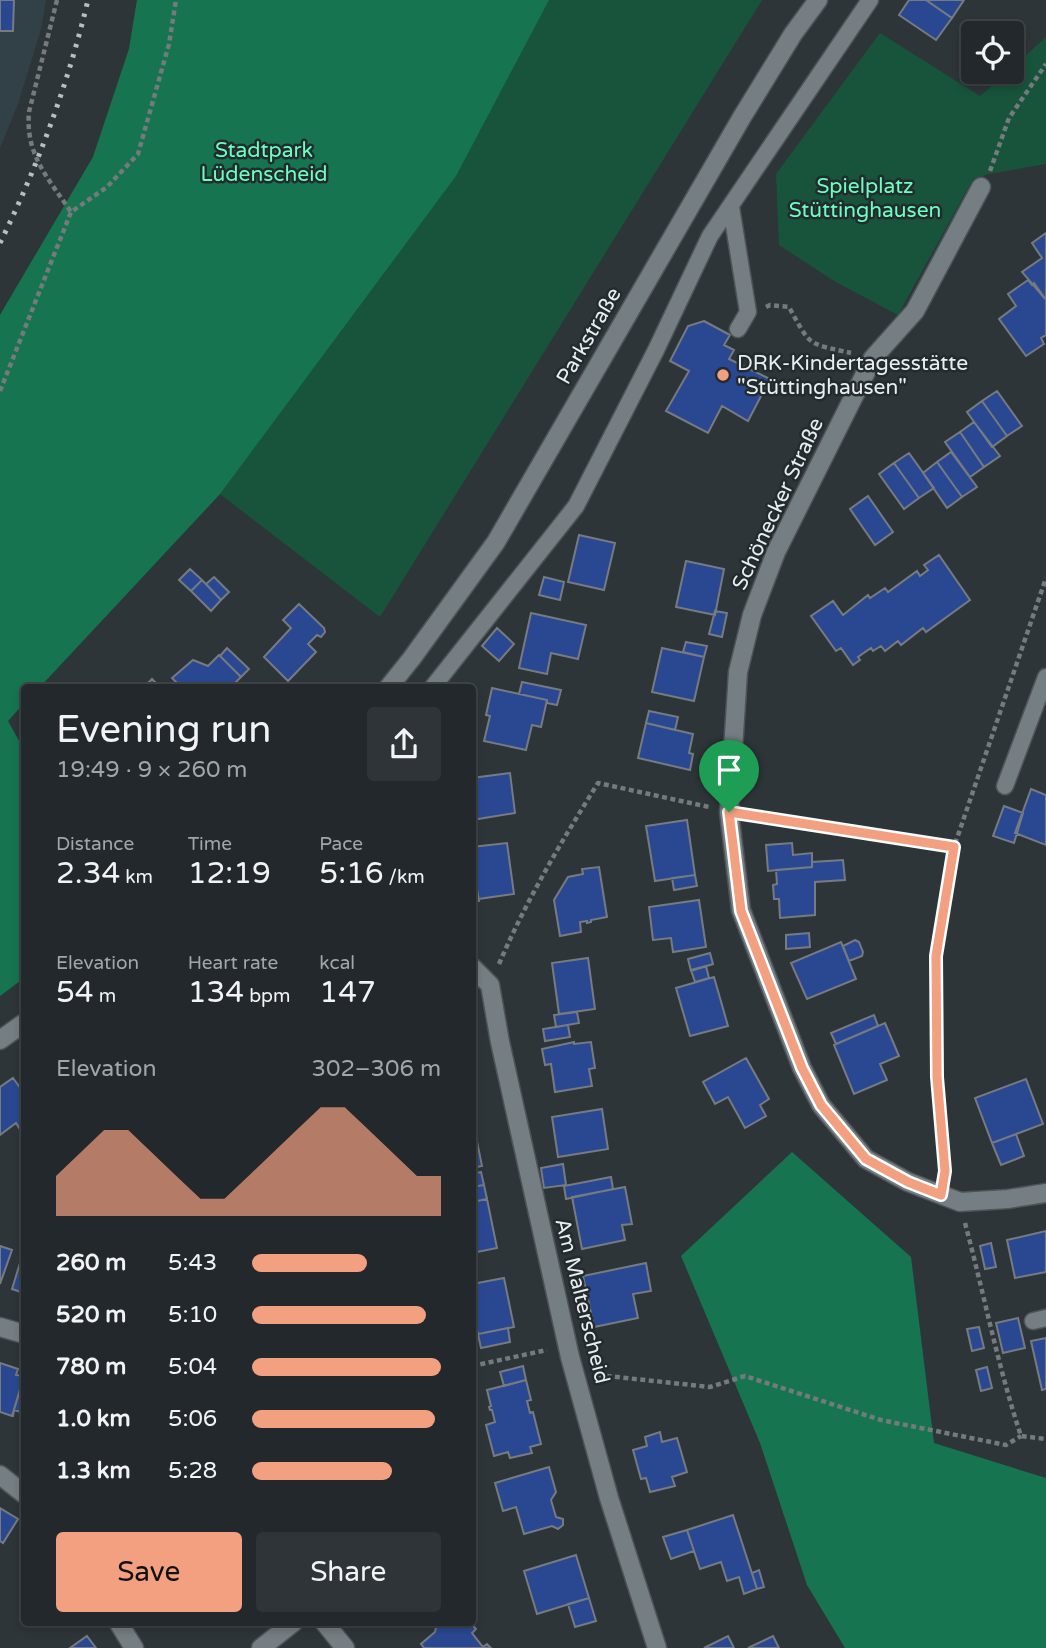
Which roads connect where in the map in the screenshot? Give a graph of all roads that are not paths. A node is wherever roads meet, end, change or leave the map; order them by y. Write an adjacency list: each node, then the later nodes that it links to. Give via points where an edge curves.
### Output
1 (818, 0): 7 (street, Parkstraße, via 742,117 496,542)
2 (870, 0): 4 (lane)
3 (981, 187): 13 (street, Schönecker Straße, via 915,311 873,358 776,552 752,615 738,673 729,812 741,911 821,1105 866,1159 941,1195 960,1202)
4 (731, 206): 5 (lane, via 747,313); 8 (lane, via 710,236 576,506)
5 (738, 329)
6 (1046, 677): 9 (lane)
7 (391, 684)
8 (435, 684)
9 (1005, 786)
10 (476, 971): 24 (street, Am Malterscheid, via 491,985 569,1351)
11 (21, 1025): 12 (street)
12 (0, 1040)
13 (1046, 1193)
14 (0, 1327): 15 (street)
15 (21, 1333)
16 (0, 1475): 17 (street)
17 (21, 1492)
18 (120, 1626): 21 (street)
19 (289, 1626): 22 (street)
20 (327, 1626): 23 (street)
21 (134, 1648)
22 (261, 1648)
23 (345, 1648)
24 (657, 1648)

